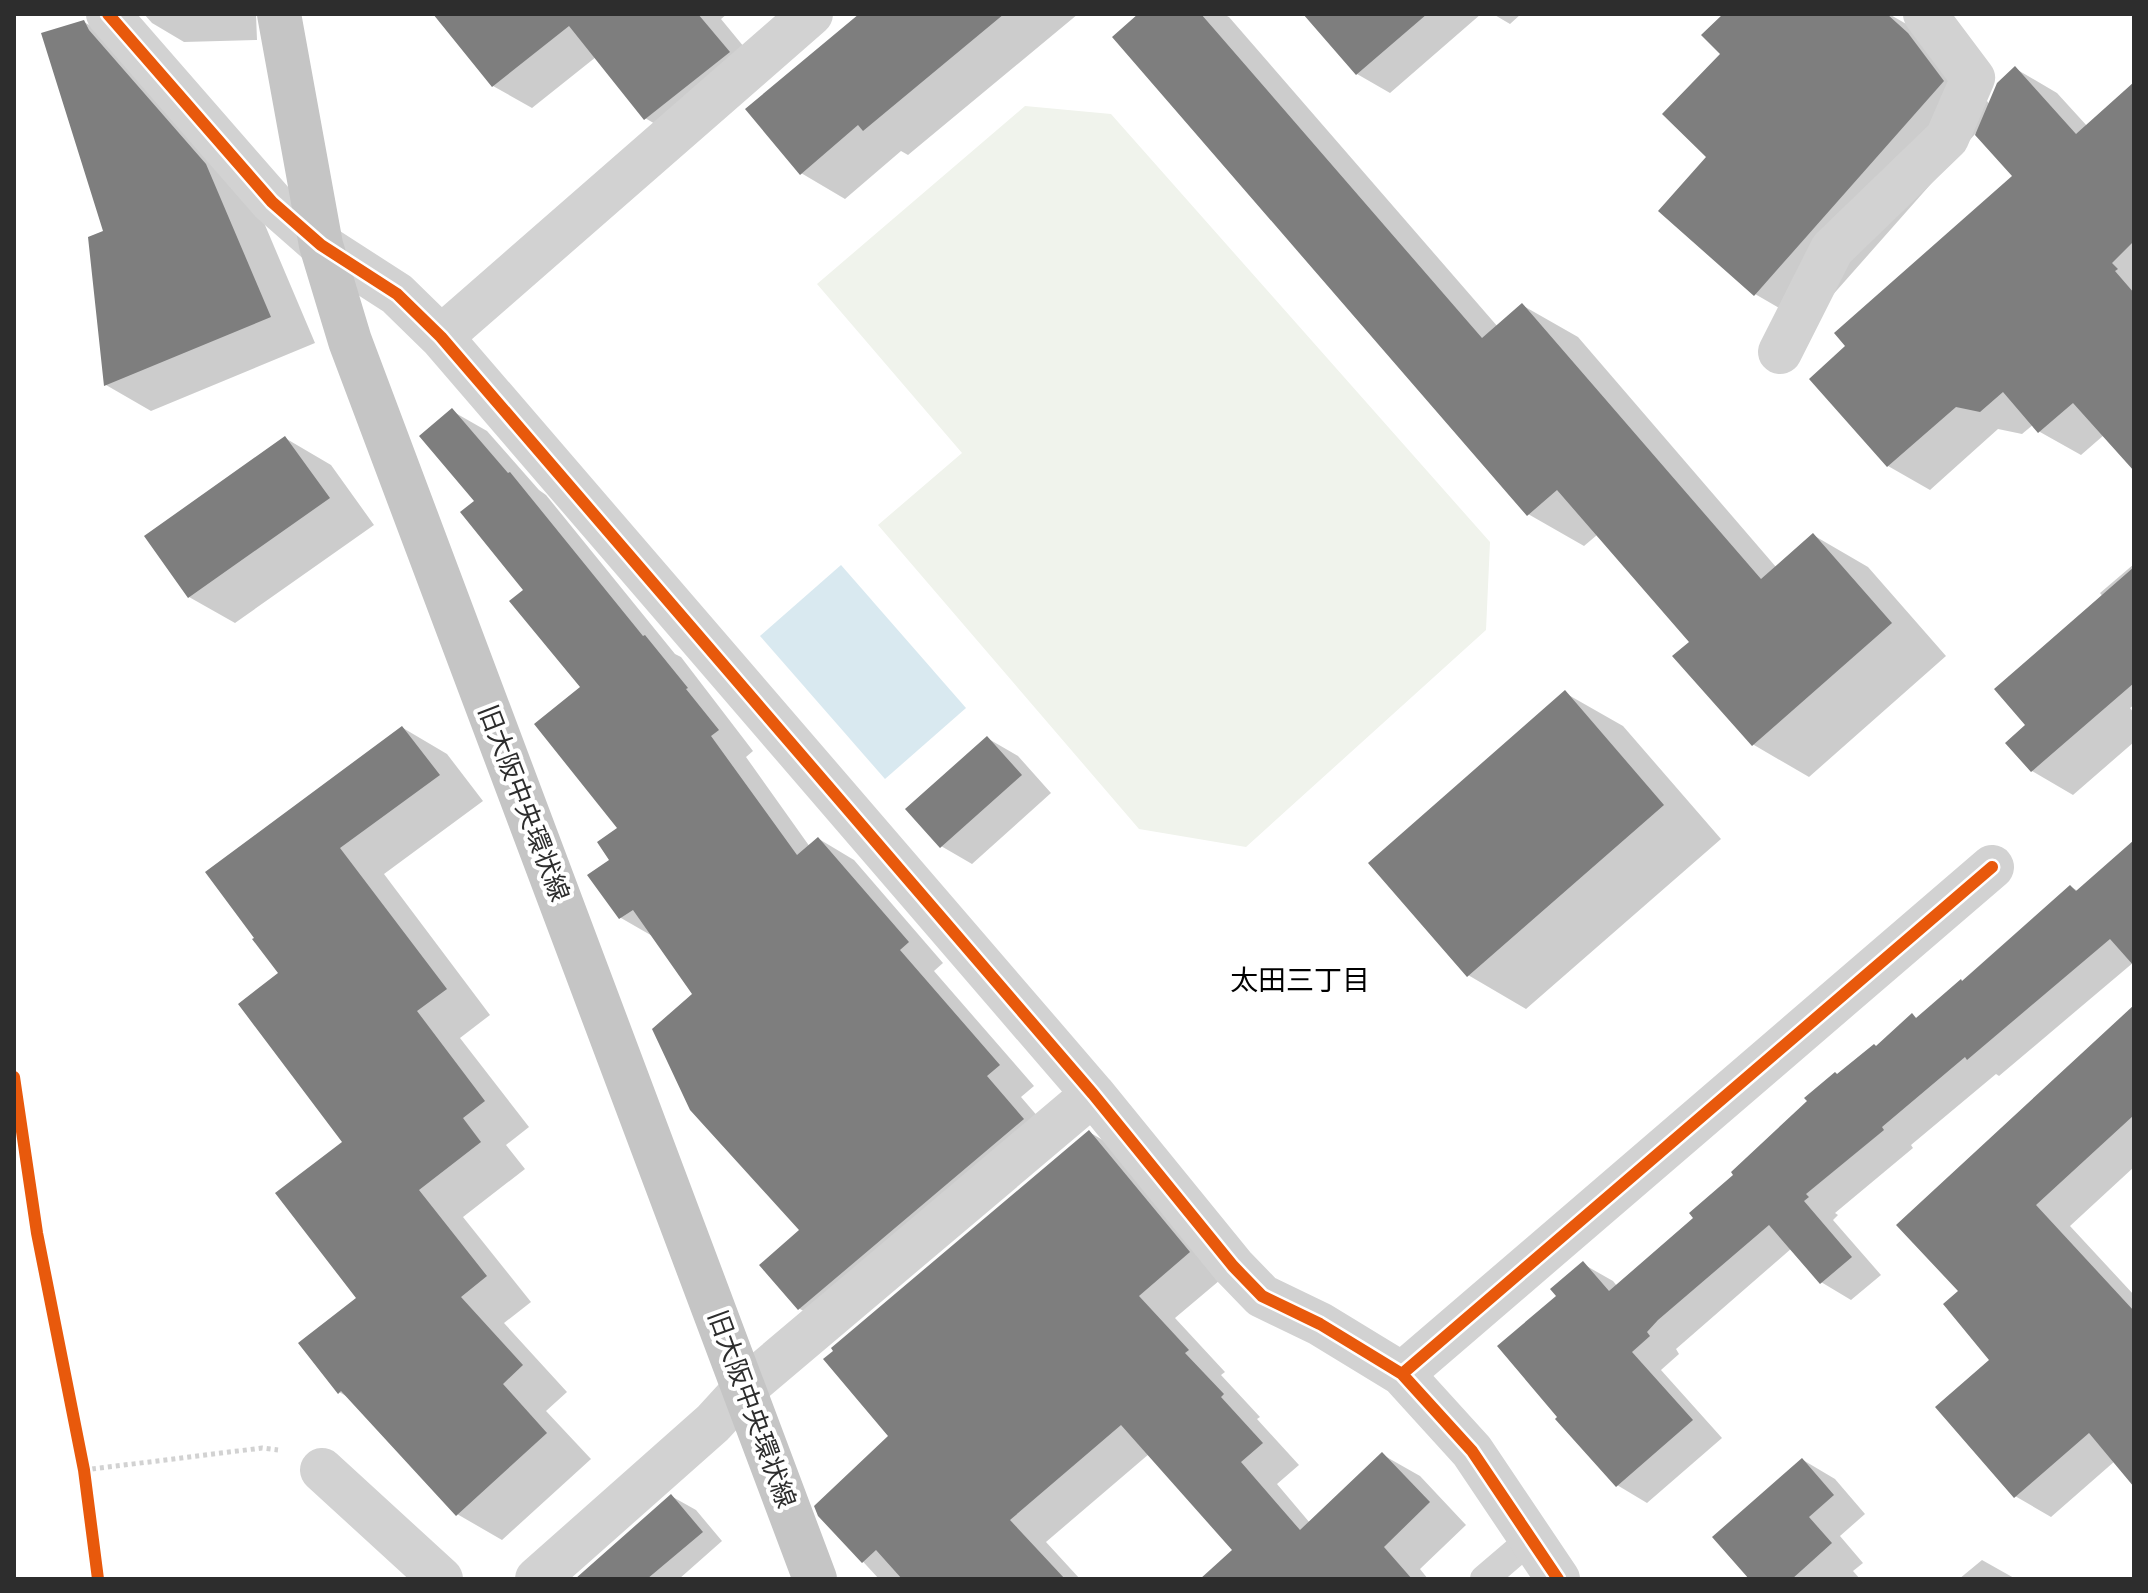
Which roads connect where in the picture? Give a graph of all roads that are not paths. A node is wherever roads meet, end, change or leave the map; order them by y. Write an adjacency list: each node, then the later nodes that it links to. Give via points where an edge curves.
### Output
1 (108, 14): 5 (street, via 272,202)
2 (279, 14): 5 (main road, 旧大阪中央環状線)
3 (811, 14): 6 (street)
4 (1925, 14): 7 (street, via 1973,78 1968,90 1947,138 1832,249)
5 (321, 245): 6 (street, via 397,294); 11 (main road, 旧大阪中央環状線, via 350,341)
6 (441, 337): 9 (street)
7 (1780, 352)
8 (1992, 867): 10 (street)
9 (1093, 1094): 10 (street, via 1262,1296); 11 (street)
10 (1402, 1374): 13 (street, via 1472,1451)
11 (745, 1388): 15 (street, via 713,1423); 16 (main road, 旧大阪中央環状線)
12 (322, 1470): 14 (street)
13 (1532, 1538): 17 (lane); 18 (street)
14 (441, 1579)
15 (537, 1579)
16 (815, 1579)
17 (1484, 1579)
18 (1558, 1579)

